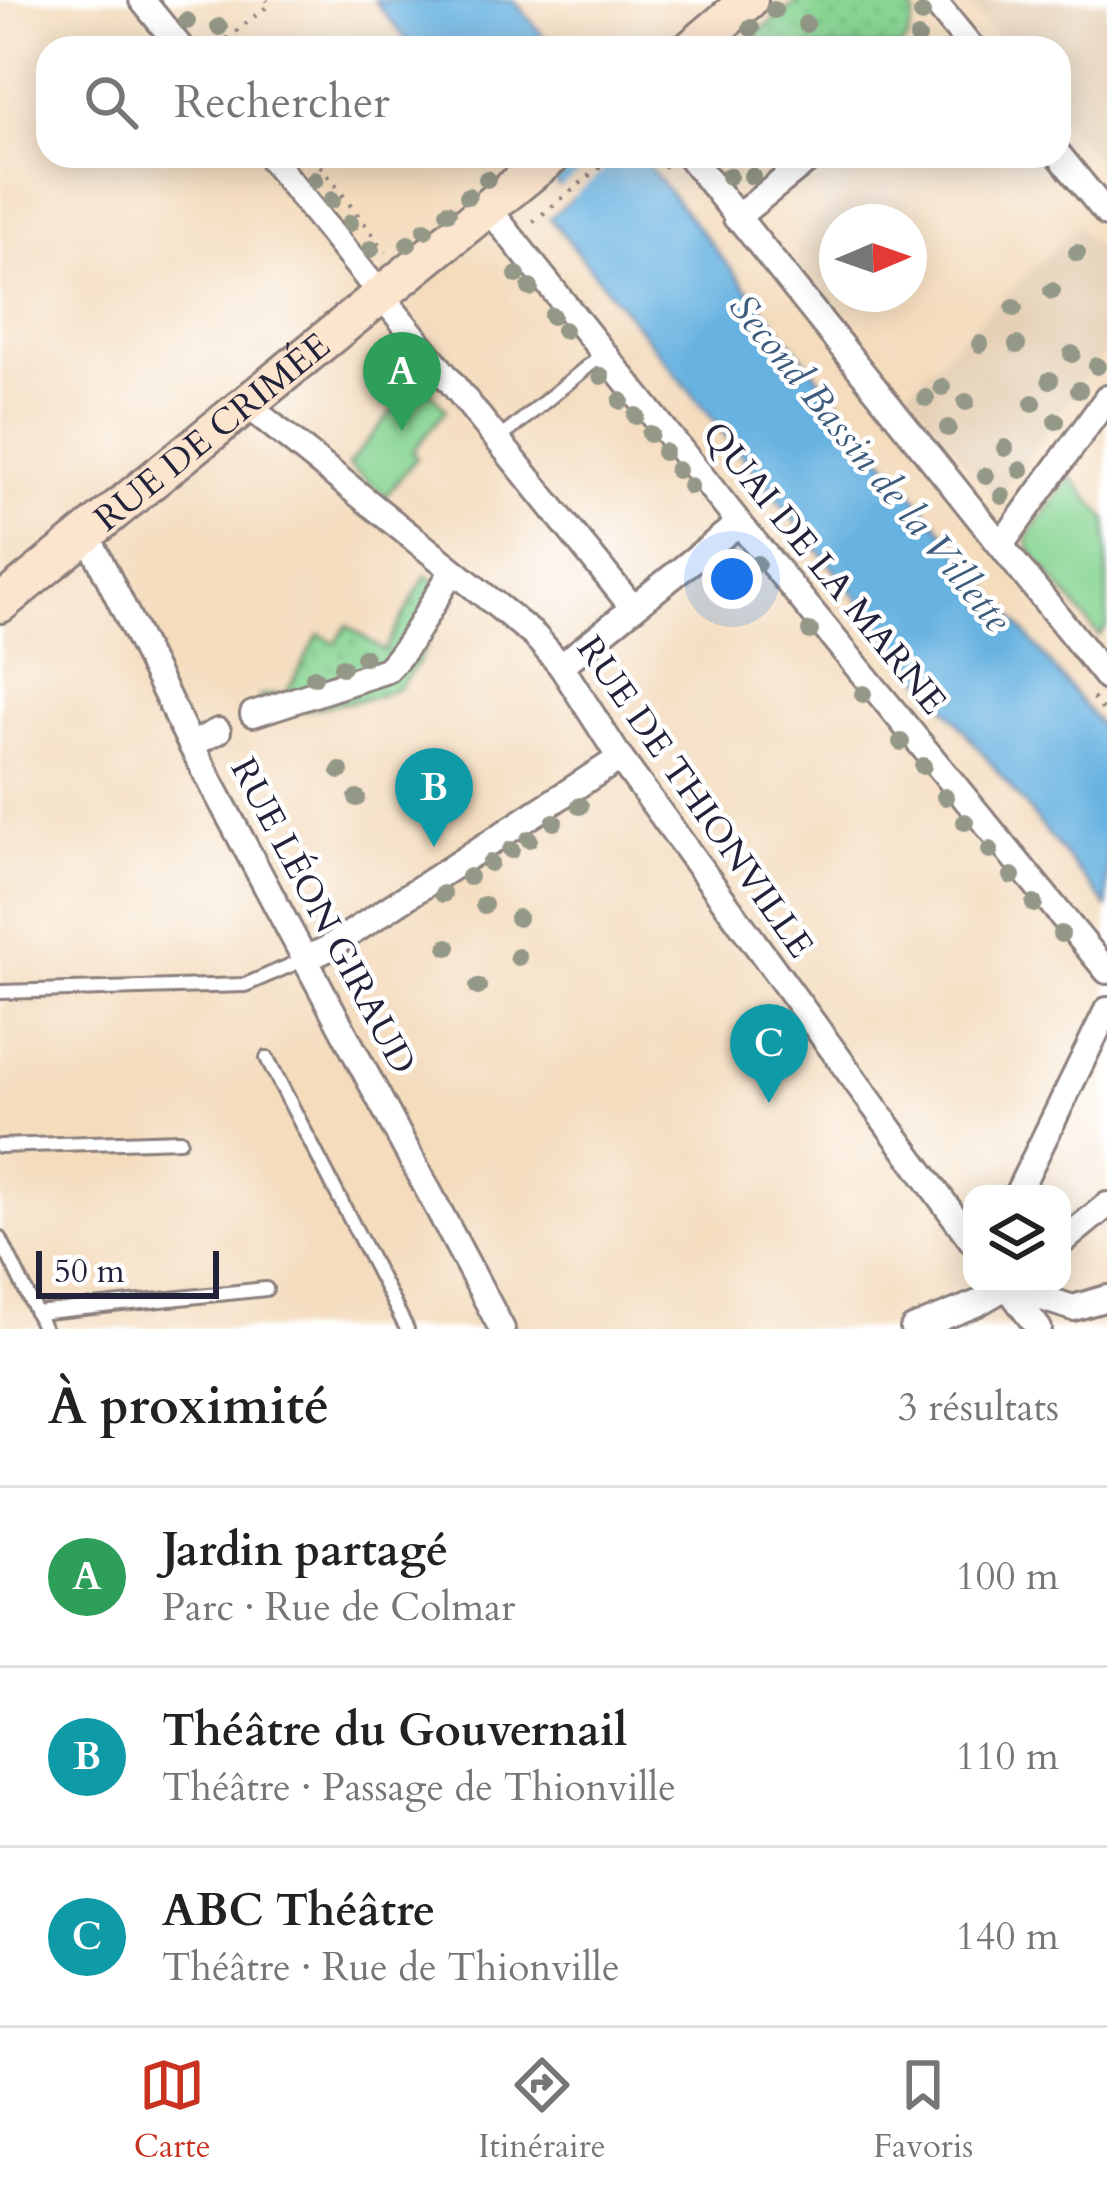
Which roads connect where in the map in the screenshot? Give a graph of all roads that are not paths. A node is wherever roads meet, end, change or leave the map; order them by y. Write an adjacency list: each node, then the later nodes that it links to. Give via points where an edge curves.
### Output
1 (142, 0): 4 (street)
2 (933, 0): 6 (street)
3 (747, 1): 5 (street)
4 (171, 36)
5 (706, 36)
6 (954, 36)
7 (279, 168): 15 (street)
8 (538, 168): 12 (street, RUE DE CRIMÉE)
9 (698, 168): 14 (street)
10 (798, 168): 14 (street)
11 (1070, 168): 13 (street)
12 (488, 208): 15 (street, RUE DE CRIMÉE); 16 (street, QUAI DE LA MARNE)
13 (1107, 214)
14 (736, 218): 22 (street)
15 (381, 293): 18 (street, RUE DE CRIMÉE); 19 (street)
16 (605, 352): 19 (lane); 20 (street, QUAI DE LA MARNE)
17 (1107, 398): 22 (street)
18 (246, 404): 21 (street, RUE DE CRIMÉE); 23 (street, RUE DE THIONVILLE)
19 (499, 440): 25 (street)
20 (739, 523): 25 (street); 33 (street, QUAI DE LA MARNE)
21 (87, 534): 24 (street, RUE DE CRIMÉE); 30 (street, RUE LÉON GIRAUD)
22 (1001, 545): 27 (street)
23 (452, 572): 26 (street, RUE DE THIONVILLE); 28 (street, via 387,670)
24 (0, 604)
25 (633, 608): 26 (street)
26 (561, 666): 31 (street, RUE DE THIONVILLE)
27 (1107, 678)
28 (254, 713)
29 (218, 731): 30 (street)
30 (191, 745): 32 (street, RUE LÉON GIRAUD)
31 (620, 758): 32 (street); 41 (street, RUE DE THIONVILLE)
32 (305, 959): 34 (lane, via 244,986); 53 (street, RUE LÉON GIRAUD)
33 (1107, 971)
34 (0, 992)
35 (1107, 1010): 39 (street)
36 (267, 1058): 52 (lane)
37 (180, 1141): 38 (lane)
38 (0, 1146)
39 (1022, 1185)
40 (1107, 1205): 42 (street)
41 (963, 1229)
42 (1071, 1235)
43 (0, 1238): 49 (lane)
44 (266, 1289): 49 (lane)
45 (991, 1293): 54 (street)
46 (1014, 1293): 55 (street)
47 (1023, 1293): 50 (street)
48 (1107, 1298): 50 (street)
49 (36, 1313): 51 (lane)
50 (1071, 1318)
51 (44, 1329)
52 (407, 1329)
53 (502, 1329)
54 (913, 1329)
55 (1039, 1329)

